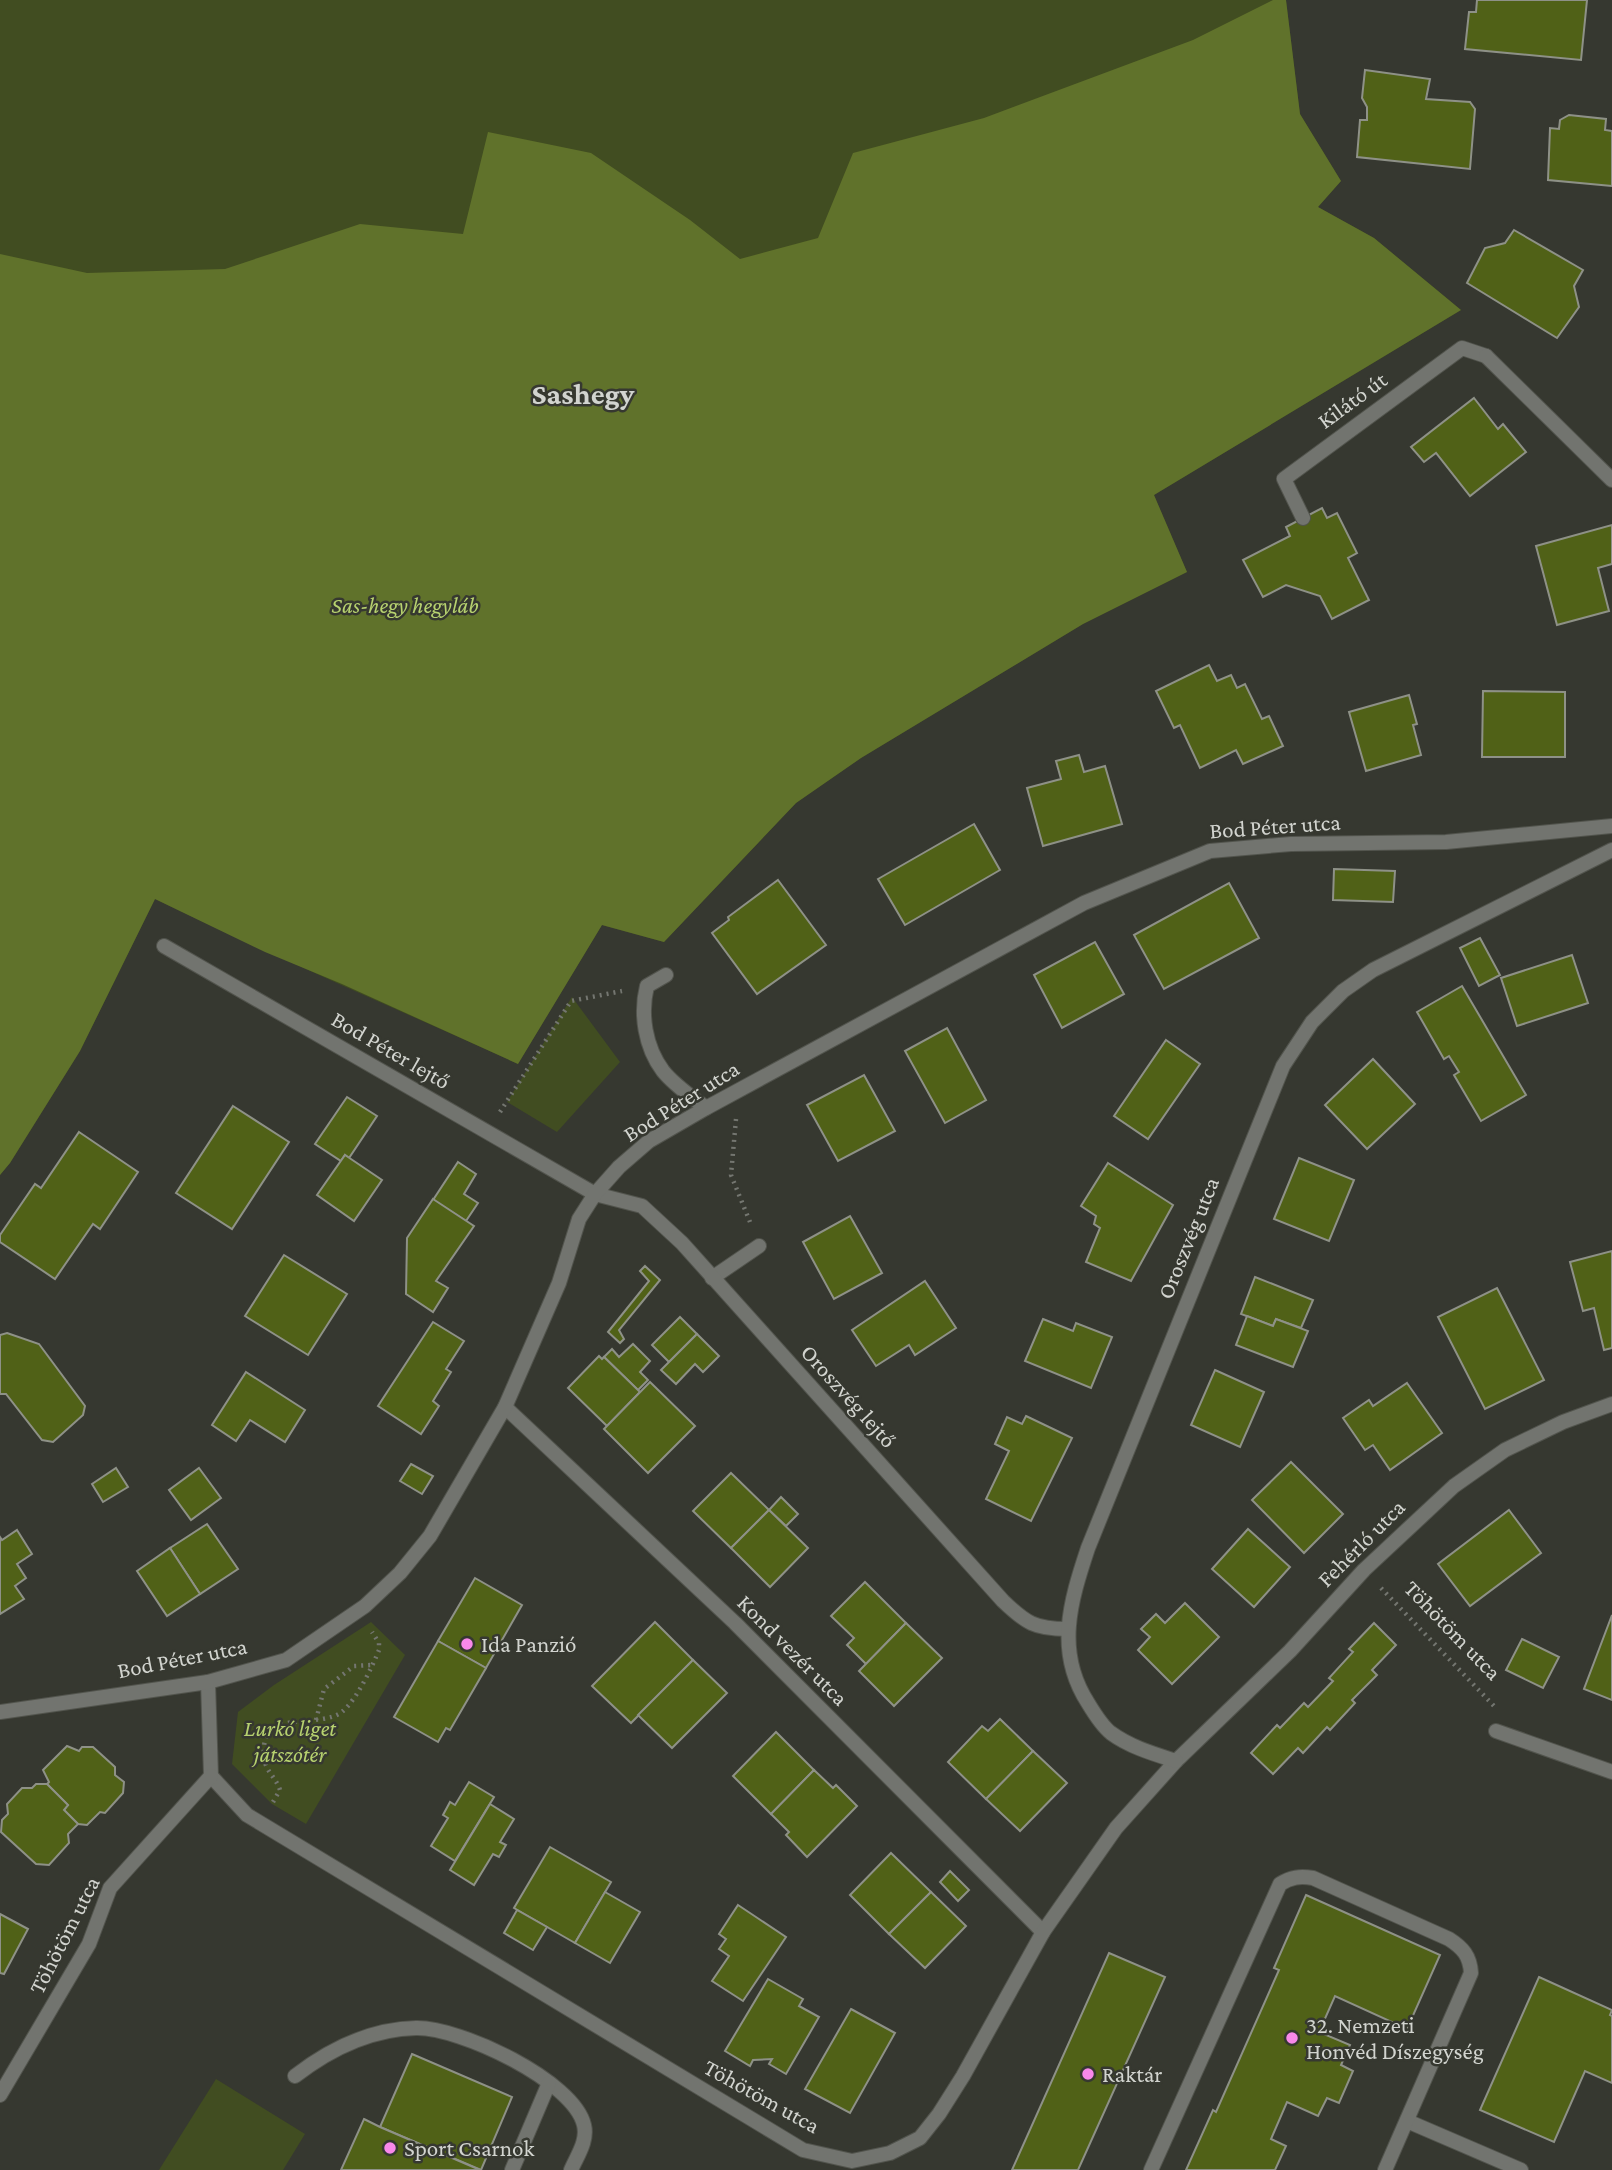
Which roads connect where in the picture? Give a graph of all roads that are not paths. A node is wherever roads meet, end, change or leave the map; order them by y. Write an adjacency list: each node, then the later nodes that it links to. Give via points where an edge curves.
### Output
1 (1612, 480): 2 (street, Kilátó út, via 1486,356 1462,348 1284,479)
2 (1303, 518)
3 (1612, 826): 7 (street, Bod Péter utca, via 1446,842 1291,844 1210,851 1084,903)
4 (1612, 850): 13 (street, Oroszvég utca, via 1373,970 1312,1022 1283,1066 1259,1120 1088,1548)
5 (164, 946): 8 (street, Bod Péter lejtő)
6 (666, 975): 7 (street, via 647,986 643,1003 648,1042 664,1072)
7 (706, 1108): 8 (street, Bod Péter utca, via 649,1141)
8 (595, 1194): 10 (street, Oroszvég lejtő, via 642,1206); 12 (street, Bod Péter utca, via 579,1219 559,1283)
9 (759, 1246): 10 (street)
10 (712, 1278): 13 (street, Oroszvég lejtő, via 1022,1620 1037,1627)
11 (1612, 1404): 17 (street, Fehérló utca, via 1505,1450 1454,1486 1364,1570 1290,1651)
12 (505, 1407): 14 (street, Bod Péter utca, via 430,1536 365,1606 286,1660); 20 (street, Kond vezér utca, via 735,1623)
13 (1067, 1629): 17 (street, Oroszvég utca, via 1079,1690 1109,1732)
14 (208, 1682): 15 (street, Bod Péter utca); 19 (street)
15 (0, 1712)
16 (1496, 1731): 18 (street)
17 (1176, 1761): 20 (street, Töhötöm utca, via 1116,1828)
18 (1612, 1772)
19 (211, 1776): 20 (street, Töhötöm utca, via 260,1825 803,2150 852,2161 890,2153 920,2138 963,2076); 23 (street, Töhötöm utca, via 110,1888 89,1944)
20 (1043, 1932)
21 (295, 2076): 22 (street, via 345,2044 385,2032 429,2028 486,2047)
22 (549, 2083): 25 (street); 26 (street, via 573,2102 585,2127 586,2137)
23 (0, 2095)
24 (1407, 2121): 27 (street, via 1471,1973 1465,1951 1449,1939 1302,1876 1280,1884); 28 (street); 29 (street)
25 (512, 2170)
26 (571, 2170)
27 (1151, 2170)
28 (1385, 2170)
29 (1521, 2170)

